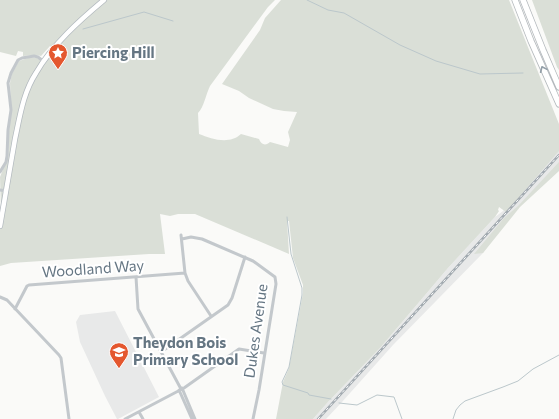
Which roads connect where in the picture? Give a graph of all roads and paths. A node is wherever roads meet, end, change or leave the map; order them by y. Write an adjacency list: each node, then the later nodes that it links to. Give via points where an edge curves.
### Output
1 (104, 0): 4 (street)
2 (515, 0): 6 (highway, one-way to 2)
3 (523, 0): 5 (highway)
4 (43, 61): 7 (street, via 34,56 22,58 18,60 11,73 8,83 11,110 7,156); 9 (street, via 26,93 20,113)
5 (559, 87)
6 (559, 104)
7 (0, 172)
8 (0, 190): 9 (street)
9 (6, 191): 10 (street)
10 (0, 226)
11 (181, 235): 12 (street)
12 (182, 239): 13 (street, Dukes Avenue, via 202,239); 14 (street)
13 (245, 257): 18 (street, via 228,305); 20 (street, Dukes Avenue, via 273,275 276,281)
14 (185, 273): 15 (street, Woodland Way); 18 (street)
15 (136, 277): 17 (street, Woodland Way, via 29,285); 19 (street, via 138,309)
16 (0, 297): 17 (street, via 7,300)
17 (15, 309): 23 (street, via 60,355)
18 (211, 316): 19 (street)
19 (161, 352): 21 (street)
20 (264, 353): 21 (street, via 239,349); 28 (street, Dukes Avenue)
21 (181, 389): 22 (street); 26 (street); 27 (street)
22 (139, 412): 24 (street); 25 (street)
23 (69, 419)
24 (125, 419)
25 (143, 419)
26 (192, 419)
27 (195, 419)
28 (253, 419)

